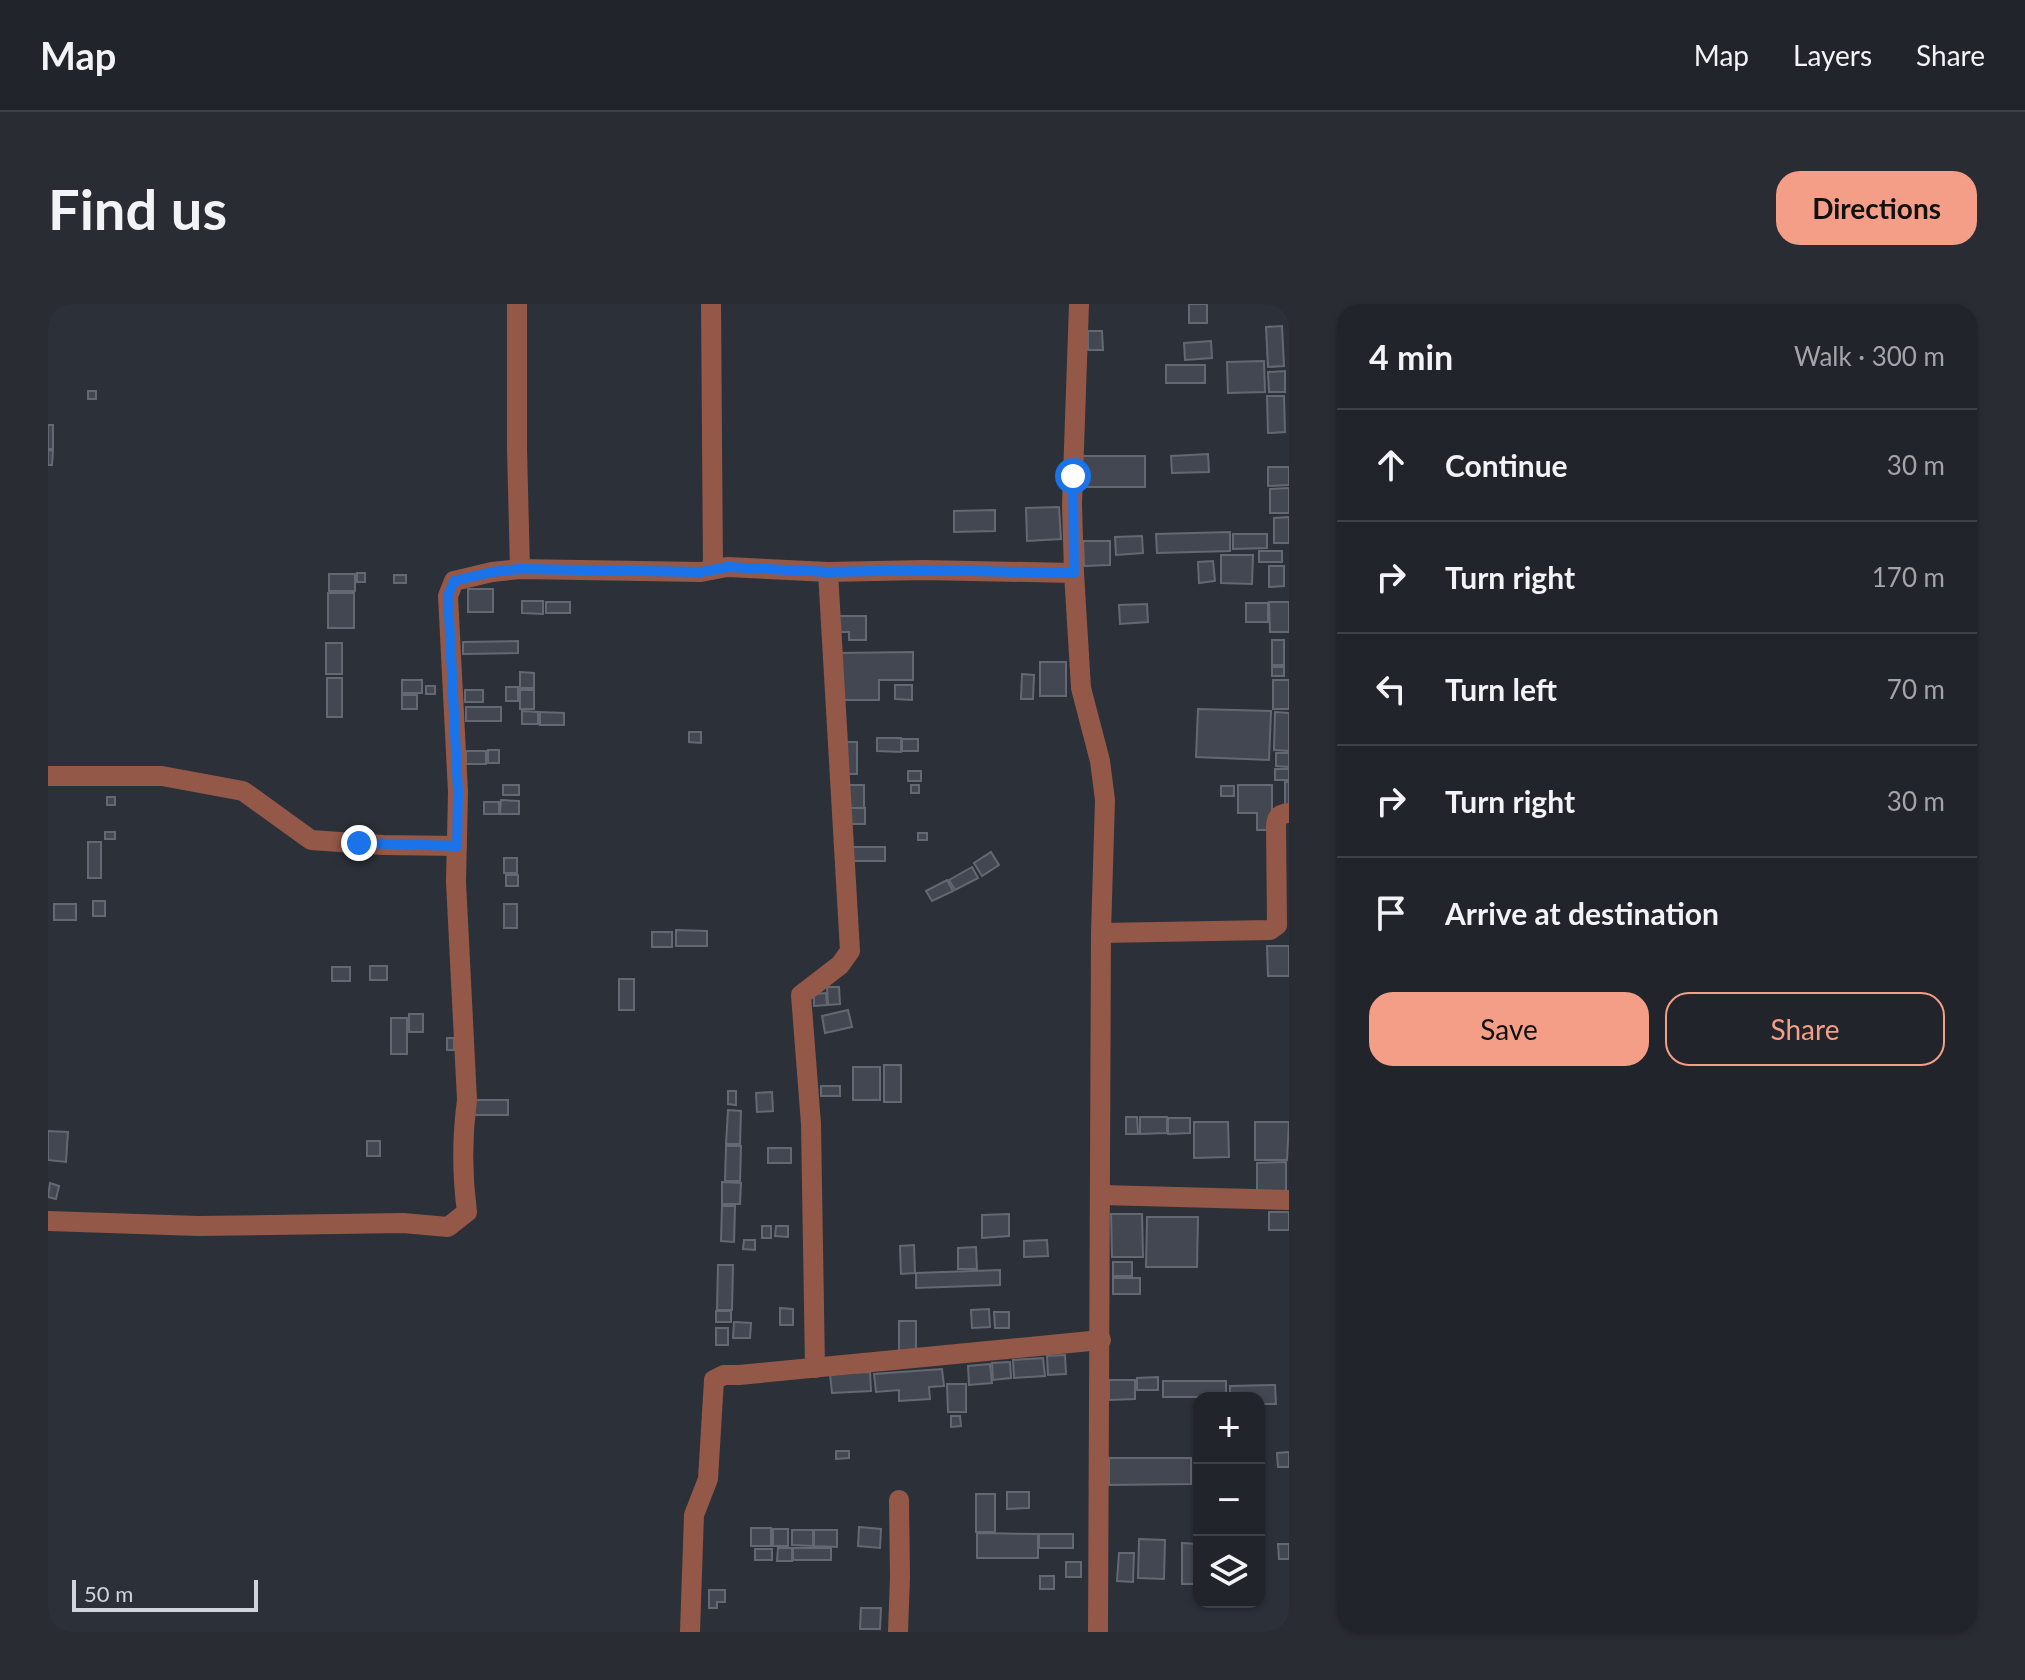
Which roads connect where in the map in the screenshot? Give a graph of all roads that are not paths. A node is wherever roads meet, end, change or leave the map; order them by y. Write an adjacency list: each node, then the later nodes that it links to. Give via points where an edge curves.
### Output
1 (517, 304): 4 (street)
2 (711, 304): 5 (street)
3 (1079, 304): 7 (street)
4 (520, 569): 5 (street); 10 (street, via 454,581 448,596)
5 (713, 569): 6 (street)
6 (828, 572): 7 (street); 16 (street, via 850,951 801,995 811,1124)
7 (1074, 573): 11 (street, via 1081,688 1105,800)
8 (48, 776): 10 (street, via 162,776 243,791 311,840)
9 (1289, 813): 11 (street, via 1277,818 1277,925 1270,930)
10 (457, 846): 14 (street, via 467,1212 448,1227)
11 (1101, 933): 12 (street)
12 (1101, 1195): 13 (street); 15 (street)
13 (1289, 1200)
14 (48, 1221)
15 (1101, 1340): 16 (street); 20 (street)
16 (815, 1368): 18 (street, via 714,1380 708,1479 694,1515)
17 (899, 1500): 19 (street)
18 (690, 1632)
19 (898, 1632)
20 (1098, 1632)

